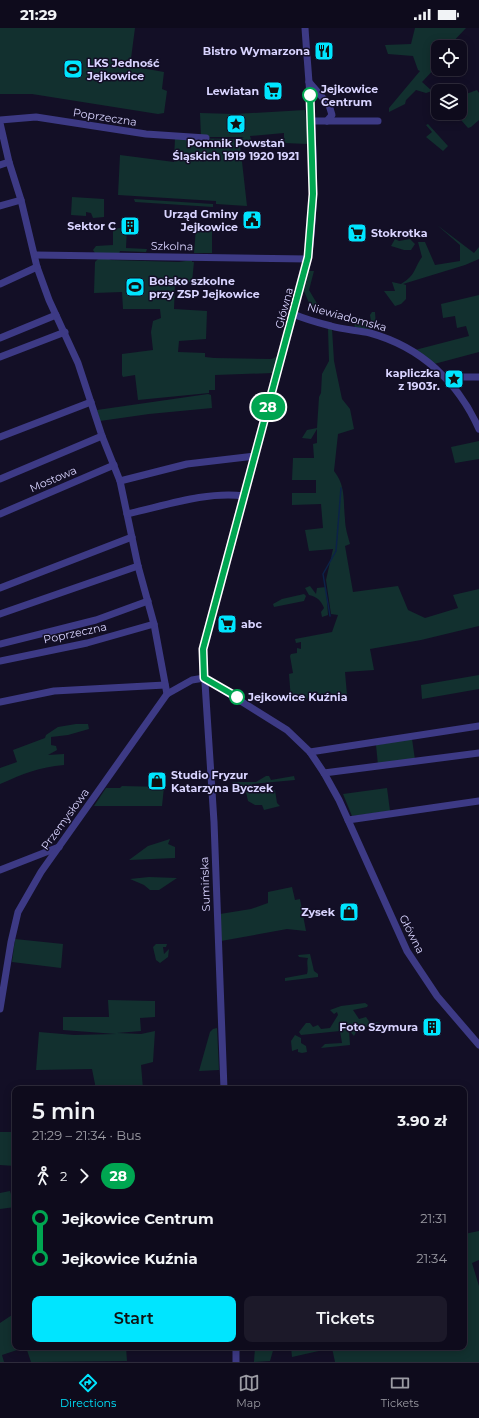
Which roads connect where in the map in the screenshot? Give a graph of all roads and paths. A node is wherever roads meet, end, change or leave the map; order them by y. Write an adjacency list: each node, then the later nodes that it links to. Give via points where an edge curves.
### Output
1 (306, 28): 2 (street, Główna)
2 (309, 82): 3 (street, Główna); 4 (street, via 331,109 332,115)
3 (311, 121): 4 (street); 13 (street, Główna, via 313,194)
4 (328, 121): 5 (street)
5 (378, 121)
6 (0, 122): 7 (street, Poprzeczna, via 36,117 146,134); 8 (street, Poprzeczna)
7 (206, 138)
8 (9, 162): 9 (street); 10 (street, Poprzeczna)
9 (0, 165)
10 (21, 200): 11 (street); 12 (street, Poprzeczna)
11 (0, 206)
12 (36, 255): 13 (street, Szkolna); 14 (street, Poprzeczna)
13 (308, 259): 16 (street, Główna)
14 (37, 267): 15 (street); 17 (street, Poprzeczna)
15 (0, 284)
16 (293, 314): 21 (street, Niewiadomska, via 331,326 370,333 391,341 411,351); 27 (street, Główna)
17 (56, 315): 18 (street, Poprzeczna); 19 (street)
18 (65, 332): 20 (street); 23 (street, Poprzeczna)
19 (0, 338)
20 (0, 357)
21 (447, 377): 22 (street); 24 (street, via 474,417)
22 (479, 377)
23 (91, 402): 25 (street, Poprzeczna); 26 (street)
24 (479, 429)
25 (102, 436): 28 (street, Poprzeczna); 29 (street)
26 (0, 437)
27 (255, 456): 30 (street, via 187,464); 31 (street, Główna)
28 (114, 464): 30 (street, Poprzeczna); 32 (street, Mostowa)
29 (0, 479)
30 (120, 481): 33 (street, Poprzeczna)
31 (244, 496): 33 (street, via 205,498); 42 (street, Główna, via 205,642)
32 (0, 514)
33 (127, 514): 34 (street, Poprzeczna)
34 (132, 537): 35 (street, Poprzeczna); 36 (street)
35 (138, 566): 37 (street, Poprzeczna); 38 (street)
36 (0, 588)
37 (148, 601): 39 (street, Poprzeczna); 40 (street, Poprzeczna, via 96,620)
38 (0, 614)
39 (154, 624): 41 (street, Poprzeczna, via 87,643); 43 (street, Poprzeczna)
40 (0, 644)
41 (0, 661)
42 (204, 678): 44 (street, Przemysłowa, via 192,680); 47 (street, Główna, via 277,723); 58 (street, Sumińska, via 214,822)
43 (165, 685): 44 (street, Poprzeczna); 45 (street, via 54,691)
44 (167, 694): 52 (street, Przemysłowa)
45 (0, 702)
46 (479, 726): 47 (street)
47 (310, 752): 49 (street, Główna)
48 (479, 753): 49 (street)
49 (324, 773): 51 (street, Główna)
50 (479, 801): 51 (street)
51 (348, 820): 57 (street, Główna, via 381,898 412,960 437,996)
52 (59, 846): 53 (street); 54 (street, Przemysłowa)
53 (42, 853): 54 (street); 55 (street)
54 (49, 860): 56 (street, Przemysłowa, via 18,912)
55 (0, 870)
56 (0, 1009)
57 (479, 1045)
58 (224, 1086)
59 (236, 1350): 60 (street)
60 (236, 1362)

